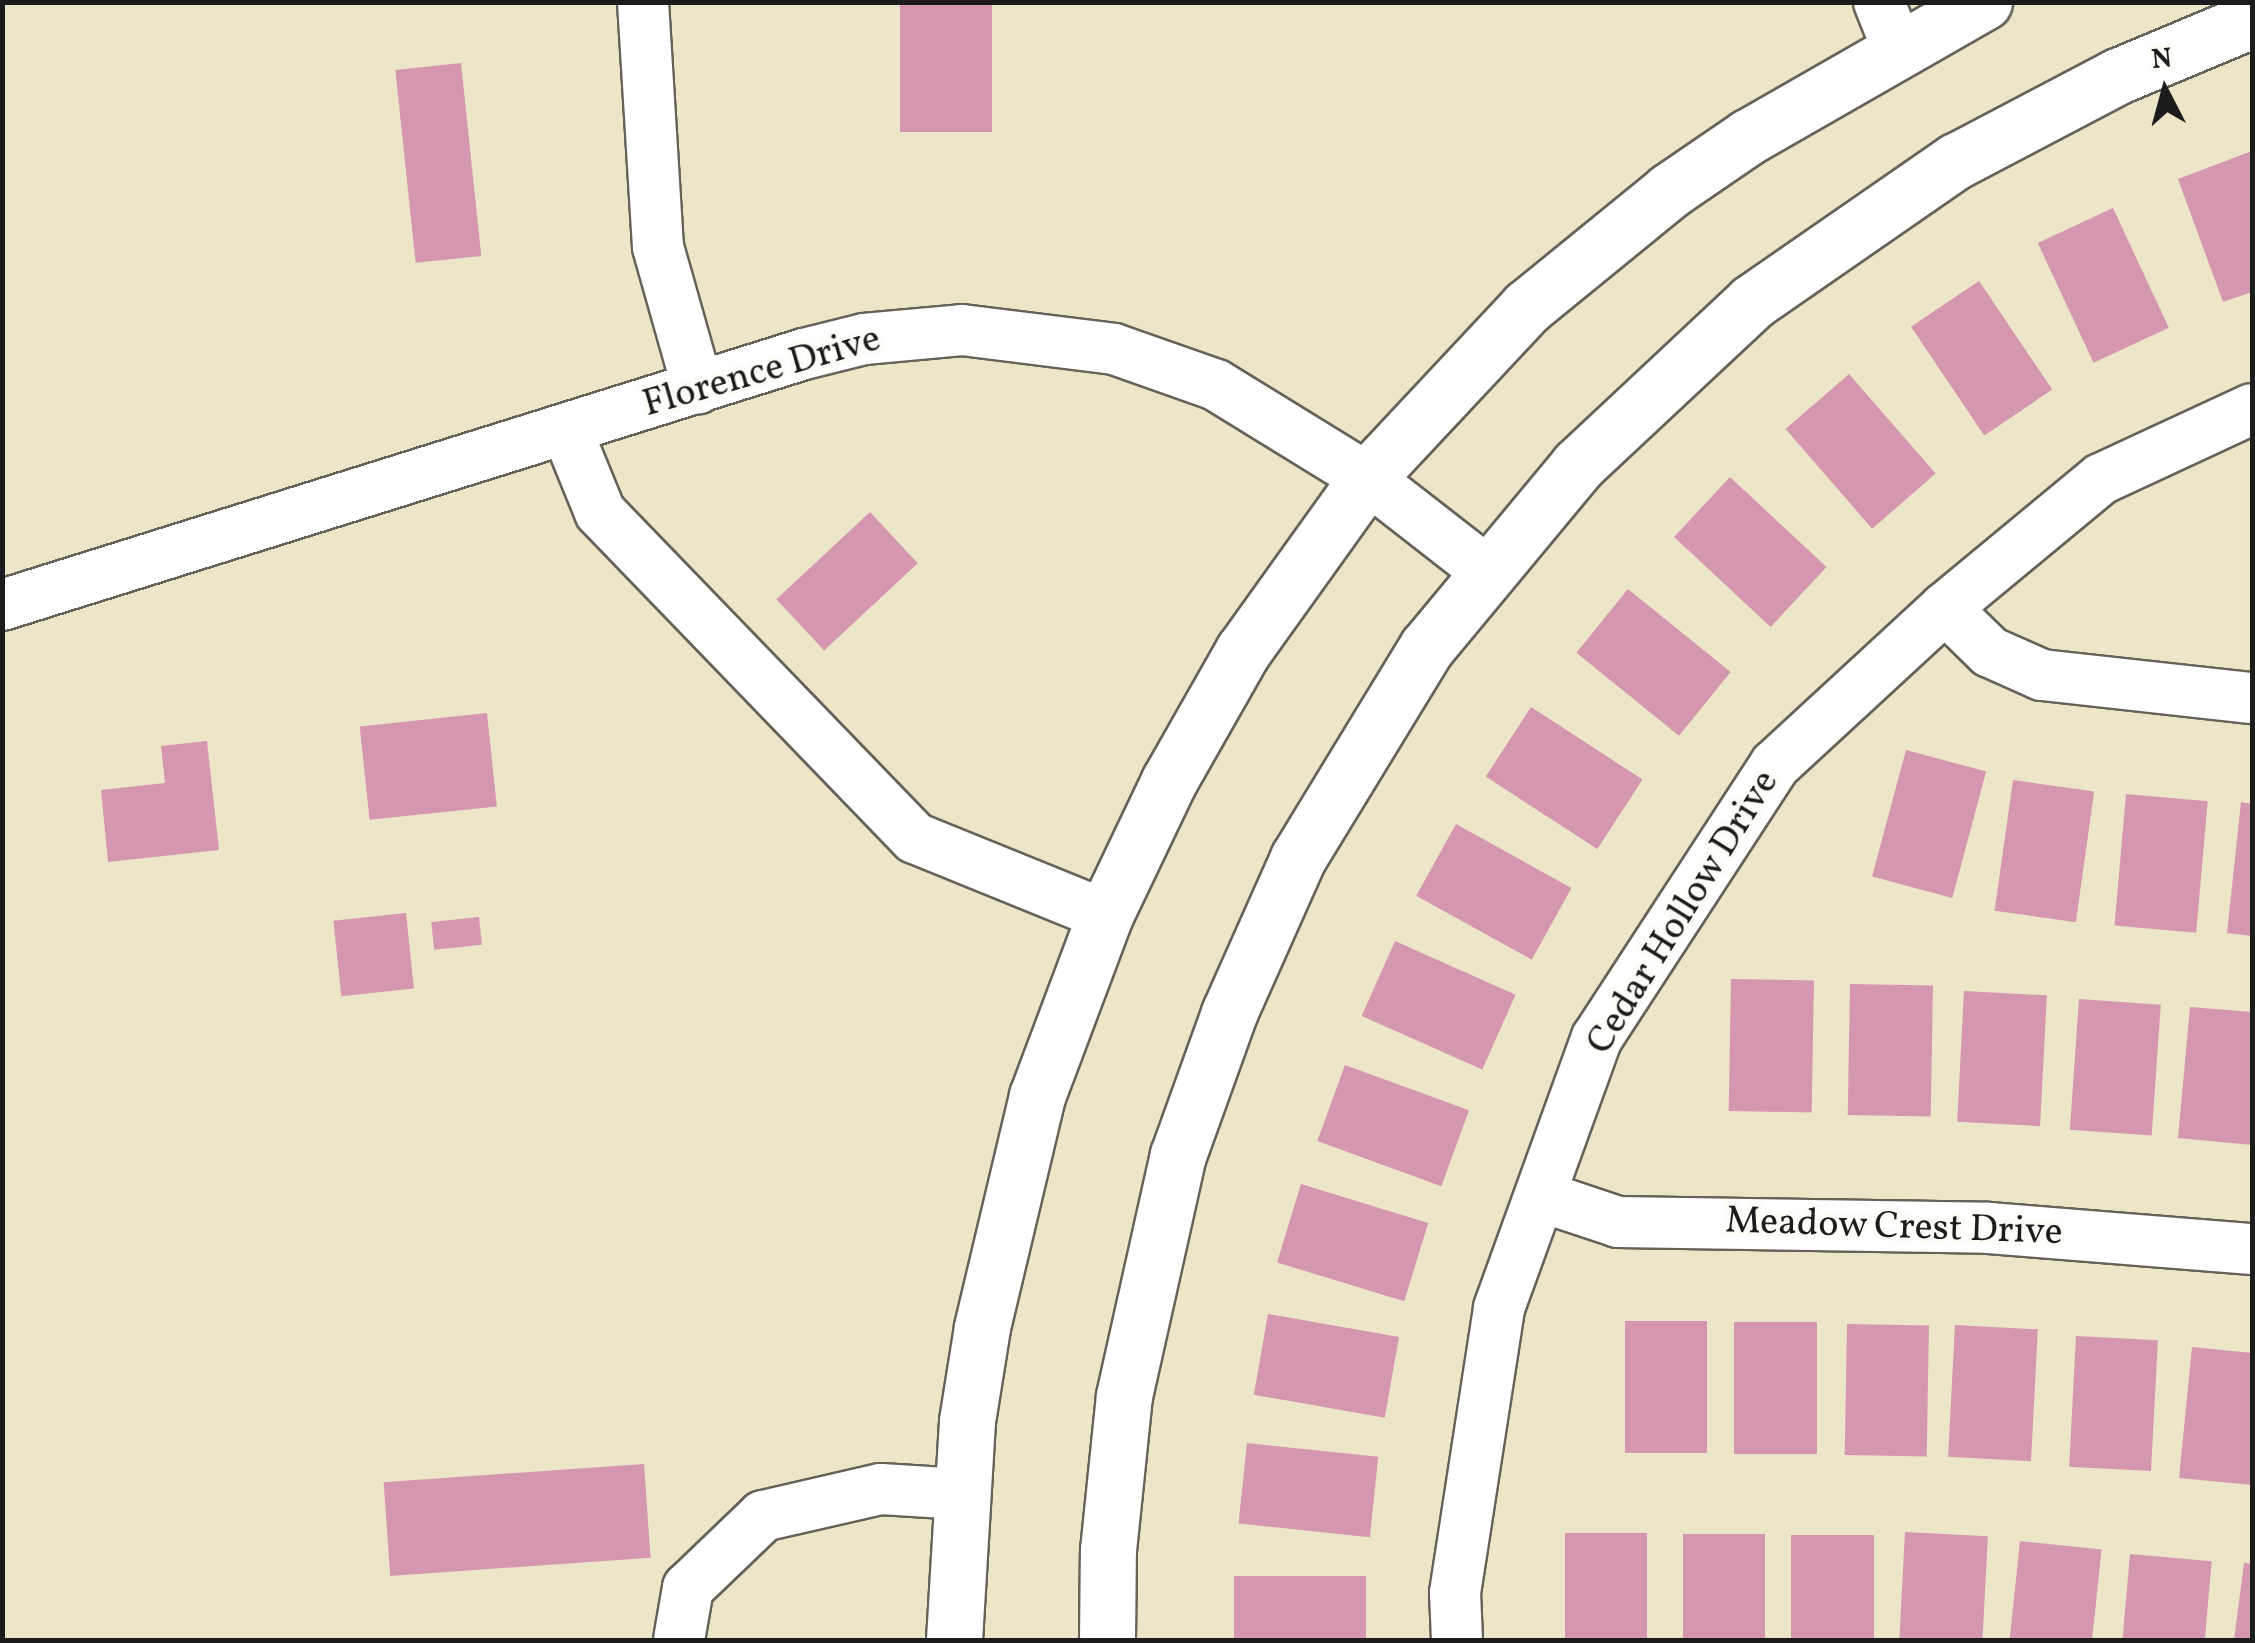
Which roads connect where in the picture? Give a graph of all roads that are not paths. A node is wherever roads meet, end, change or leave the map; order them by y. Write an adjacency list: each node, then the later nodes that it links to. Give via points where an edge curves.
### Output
1 (643, 2): 5 (street, via 658,247)
2 (1984, 2): 4 (main road)
3 (2252, 20): 9 (main road, via 2040,114 1956,160 1819,252 1652,391)
4 (1888, 25): 8 (main road, via 1598,247 1462,371)
5 (698, 388): 7 (street, Florence Drive); 8 (street, Florence Drive, via 864,340 930,331 1014,332 1114,350 1216,385)
6 (2252, 410): 11 (street, Cedar Hollow Drive, via 2101,479)
7 (567, 431): 10 (street, Florence Drive); 13 (street, via 600,512 916,838)
8 (1367, 478): 9 (street, Florence Drive); 13 (main road, via 1270,609 1207,709)
9 (1485, 570): 19 (main road, via 1383,713 1298,858 1205,1075 1135,1328 1115,1473)
10 (2, 605)
11 (1945, 608): 12 (street, via 1990,652 2042,675); 14 (street, Cedar Hollow Drive, via 1775,765 1597,1038)
12 (2252, 698)
13 (1105, 915): 16 (main road, via 1058,1031 1019,1164 982,1326)
14 (1540, 1196): 15 (street, Meadow Crest Drive, via 1618,1222 1989,1228); 20 (street, Cedar Hollow Drive, via 1499,1308 1456,1594)
15 (2252, 1249)
16 (961, 1494): 17 (street, via 881,1489 763,1516 688,1588); 18 (main road)
17 (678, 1640)
18 (954, 1640)
19 (1107, 1640)
20 (1457, 1640)

